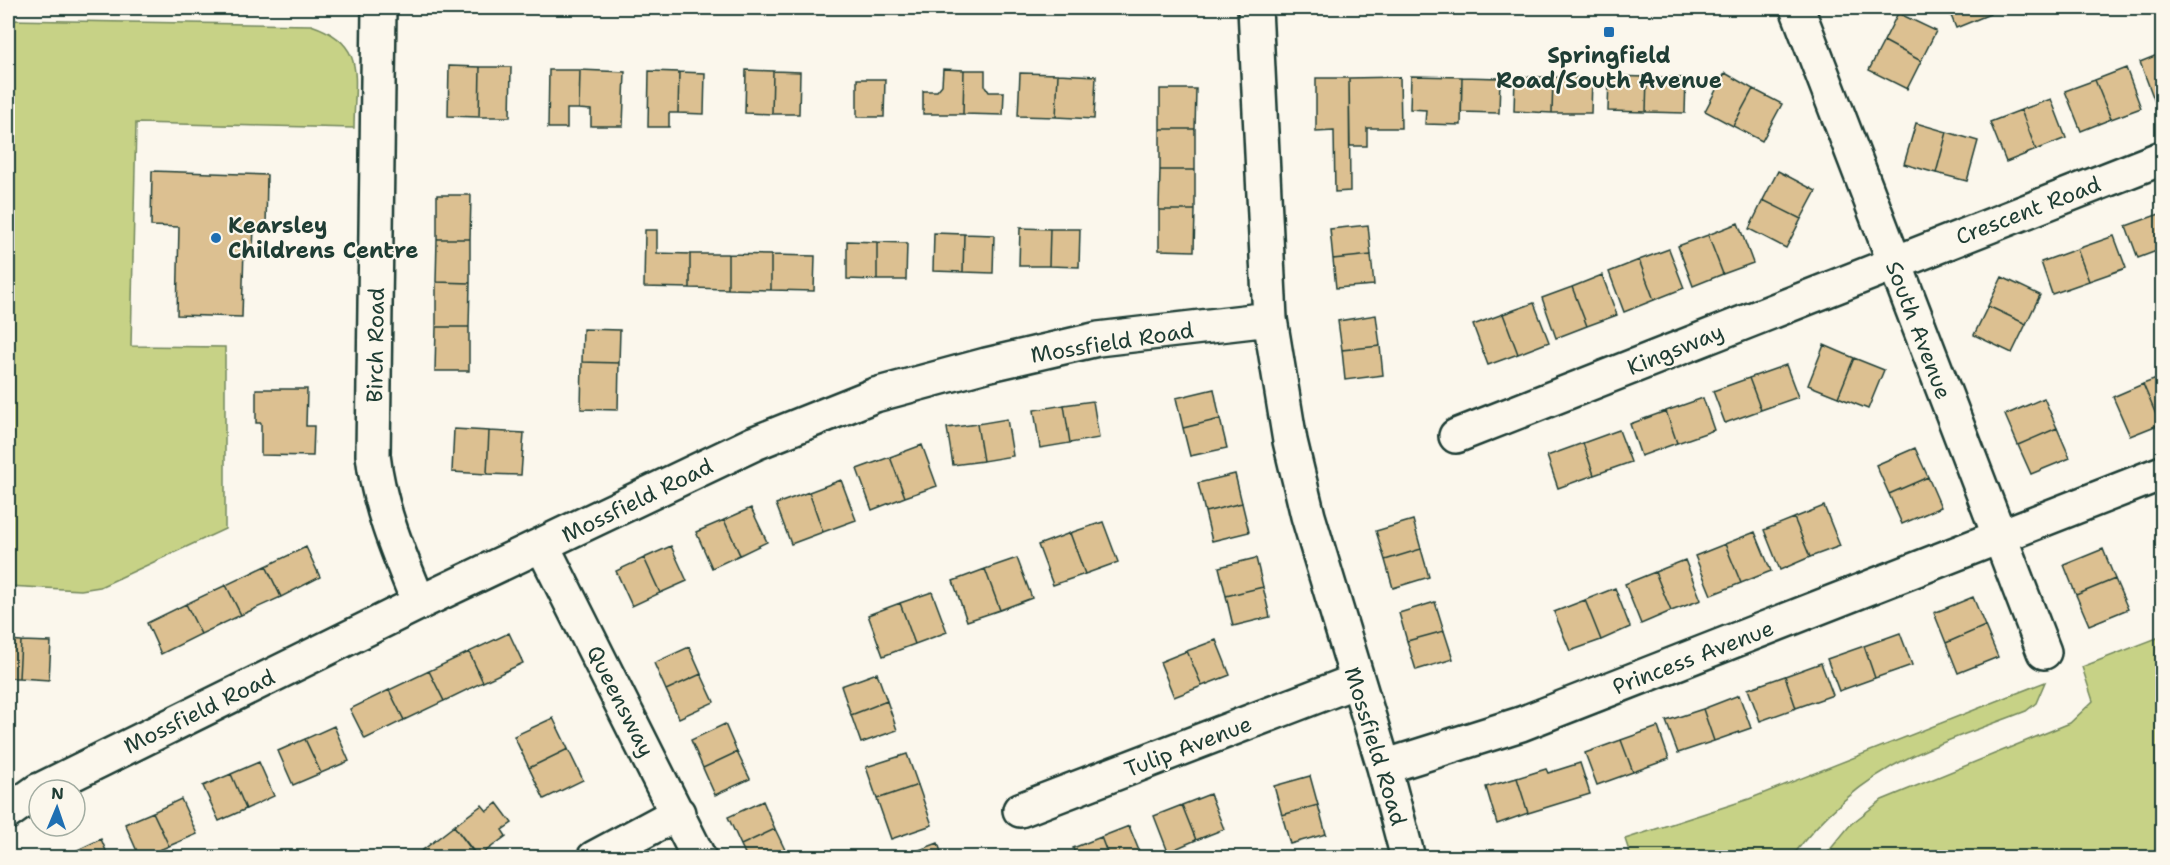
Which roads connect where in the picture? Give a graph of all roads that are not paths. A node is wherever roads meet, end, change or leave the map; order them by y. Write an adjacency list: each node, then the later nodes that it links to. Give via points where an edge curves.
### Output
1 (379, 8): 11 (street, Birch Road, via 376,486 384,517)
2 (1255, 8): 6 (street, Mossfield Road)
3 (1797, 8): 5 (street, South Avenue)
4 (2163, 158): 5 (street, Crescent Road)
5 (1893, 262): 7 (street, Kingsway); 9 (street, South Avenue)
6 (1270, 319): 10 (street, Mossfield Road, via 1098,339 875,395 755,443); 13 (street, Mossfield Road, via 1290,441)
7 (1456, 436)
8 (2163, 473): 9 (street)
9 (2000, 538): 12 (street, South Avenue); 14 (street, Princess Avenue, via 1521,724)
10 (542, 545): 11 (street, Mossfield Road); 19 (street, Queensway)
11 (419, 603): 15 (street, Mossfield Road)
12 (2044, 652)
13 (1356, 681): 14 (street, Mossfield Road); 17 (street, Tulip Avenue)
14 (1384, 767): 22 (street, Mossfield Road)
15 (63, 778)
16 (27, 799): 18 (street, Mossfield Road)
17 (1020, 810)
18 (8, 812)
19 (678, 813): 20 (street); 21 (street, Queensway)
20 (594, 858)
21 (699, 858)
22 (1408, 858)

